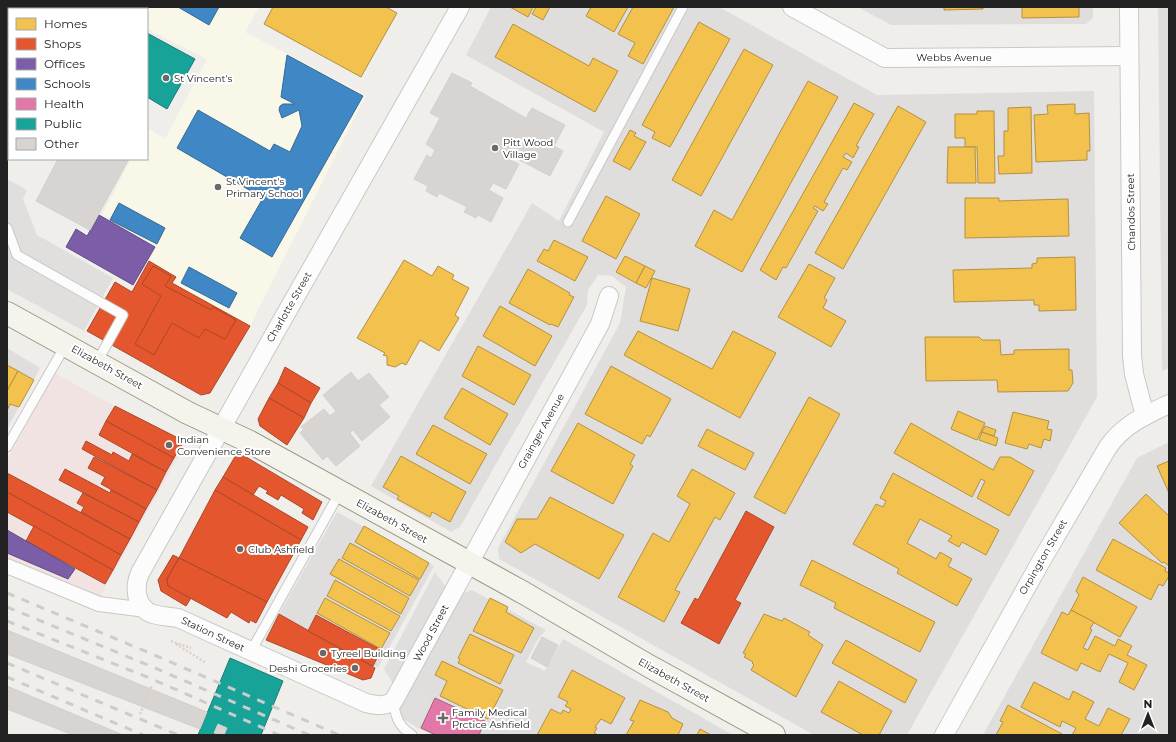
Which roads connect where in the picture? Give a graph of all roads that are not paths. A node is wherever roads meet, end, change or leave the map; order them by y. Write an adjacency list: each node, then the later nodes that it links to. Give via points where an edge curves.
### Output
1 (460, 7): 14 (street, Charlotte Street)
2 (683, 7): 6 (lane)
3 (792, 7): 5 (street, Webbs Avenue, via 885,58)
4 (1129, 7): 5 (street, Chandos Street)
5 (1129, 56): 13 (street, Chandos Street, via 1132,356)
6 (568, 222)
7 (7, 228): 11 (lane, via 17,255 123,315)
8 (609, 296): 17 (street, Grainger Avenue, via 600,324)
9 (7, 313): 10 (main road, Elizabeth Street)
10 (66, 344): 11 (main road, Elizabeth Street); 15 (lane)
11 (97, 362): 14 (main road, Elizabeth Street)
12 (1169, 404): 13 (street, Orpington Street)
13 (1145, 416): 24 (street, Orpington Street, via 1115,436 1108,447)
14 (222, 430): 16 (main road, Elizabeth Street, via 248,441); 19 (street, Charlotte Street, via 137,580 137,596)
15 (7, 447)
16 (340, 492): 17 (main road, Elizabeth Street); 20 (lane)
17 (468, 564): 21 (street, Wood Street); 23 (main road, Elizabeth Street, via 524,593)
18 (7, 566): 19 (street, Station Street, via 99,604)
19 (146, 610): 20 (street, Station Street, via 153,614 178,618)
20 (251, 652): 21 (street, Station Street, via 366,703 381,706)
21 (393, 702): 22 (lane, via 396,718)
22 (412, 735)
23 (774, 735)
24 (944, 735)

